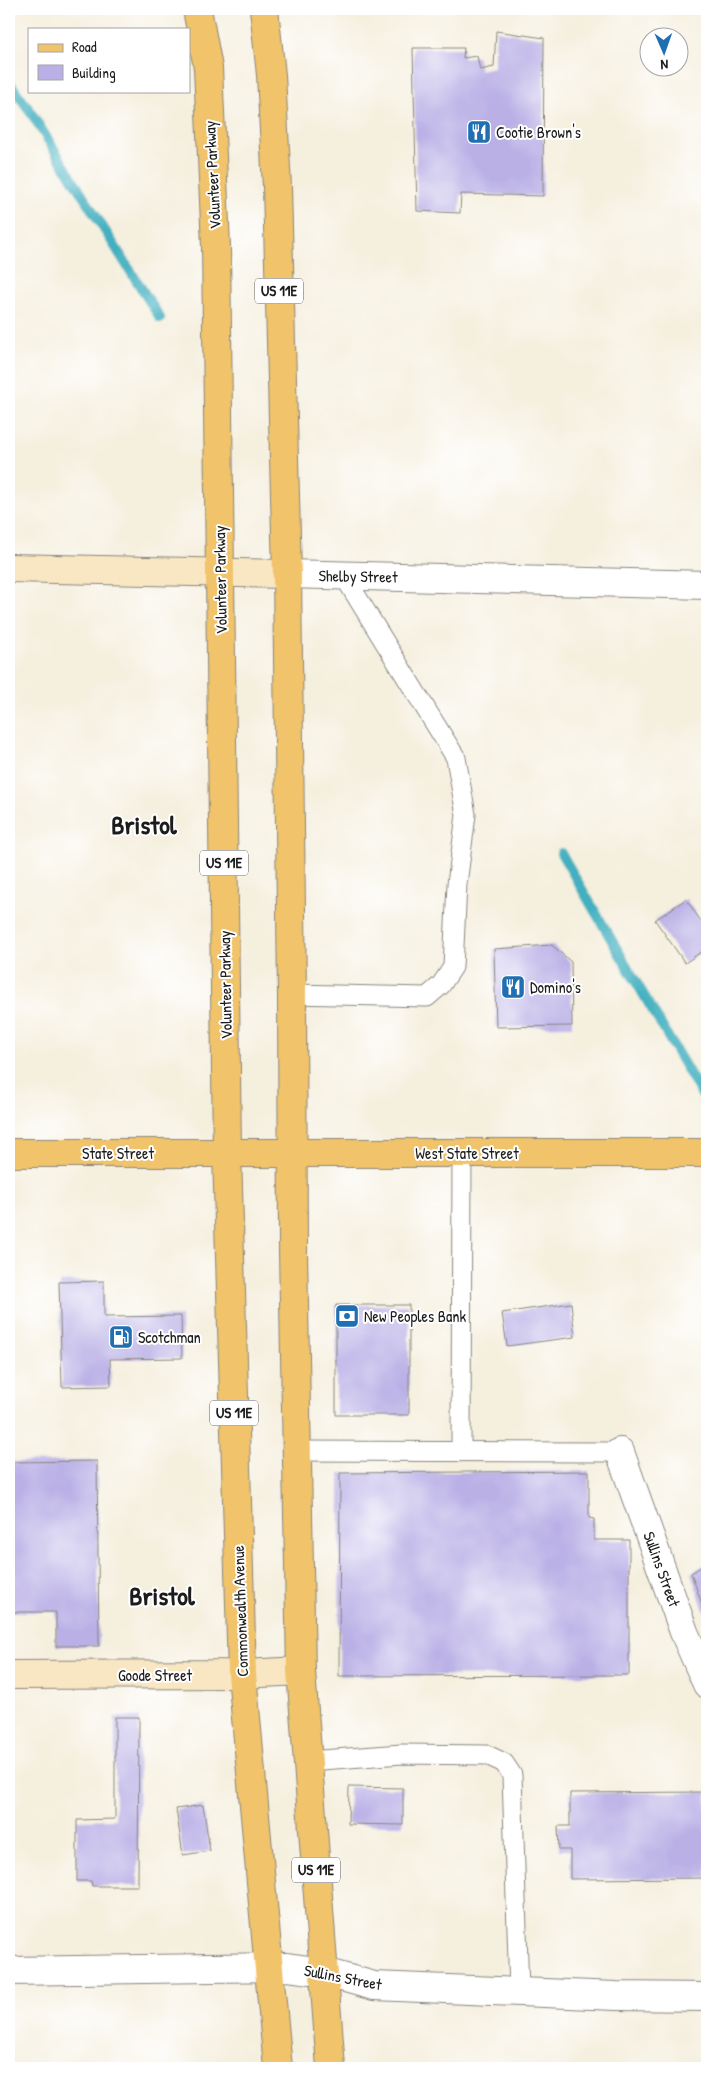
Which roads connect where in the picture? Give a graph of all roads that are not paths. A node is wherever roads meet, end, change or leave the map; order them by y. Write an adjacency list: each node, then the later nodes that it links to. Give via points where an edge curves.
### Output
1 (197, 9): 4 (main road, Volunteer Parkway / US 11E, via 208,68 216,246)
2 (264, 9): 5 (main road, US 11E, via 277,187)
3 (9, 568): 4 (main road, Shelby Street)
4 (220, 573): 5 (main road, Shelby Street); 11 (main road, Volunteer Parkway / US 11E)
5 (286, 574): 6 (street, Shelby Street); 8 (main road, US 11E)
6 (344, 576): 7 (street, Shelby Street); 8 (lane, via 456,758 466,815 457,884 453,967 441,985 427,997)
7 (707, 585)
8 (292, 994): 12 (main road, US 11E)
9 (9, 1152): 11 (main road, State Street)
10 (462, 1152): 12 (main road, West State Street); 13 (main road, West State Street); 15 (lane)
11 (227, 1153): 12 (main road, West State Street); 18 (main road, Commonwealth Avenue / US 11E)
12 (292, 1153): 14 (main road, US 11E)
13 (707, 1153)
14 (296, 1451): 15 (lane); 17 (main road, US 11E)
15 (461, 1452): 16 (lane)
16 (620, 1452): 20 (street, Sullins Street, via 684,1632)
17 (302, 1671): 18 (main road, Goode Street); 21 (main road, US 11E)
18 (242, 1674): 19 (main road, Goode Street); 22 (main road, Commonwealth Avenue / US 11E)
19 (9, 1675)
20 (707, 1684)
21 (308, 1762): 24 (main road, US 11E); 25 (lane, via 402,1754 487,1755 504,1762 512,1775)
22 (269, 1967): 23 (street, Sullins Street); 24 (street, Sullins Street); 27 (main road, Commonwealth Avenue / US 11E)
23 (9, 1971)
24 (324, 1972): 25 (street, Sullins Street, via 374,1986); 28 (main road, US 11E)
25 (519, 1992): 26 (street, Sullins Street)
26 (707, 1997)
27 (273, 2062)
28 (331, 2068)

